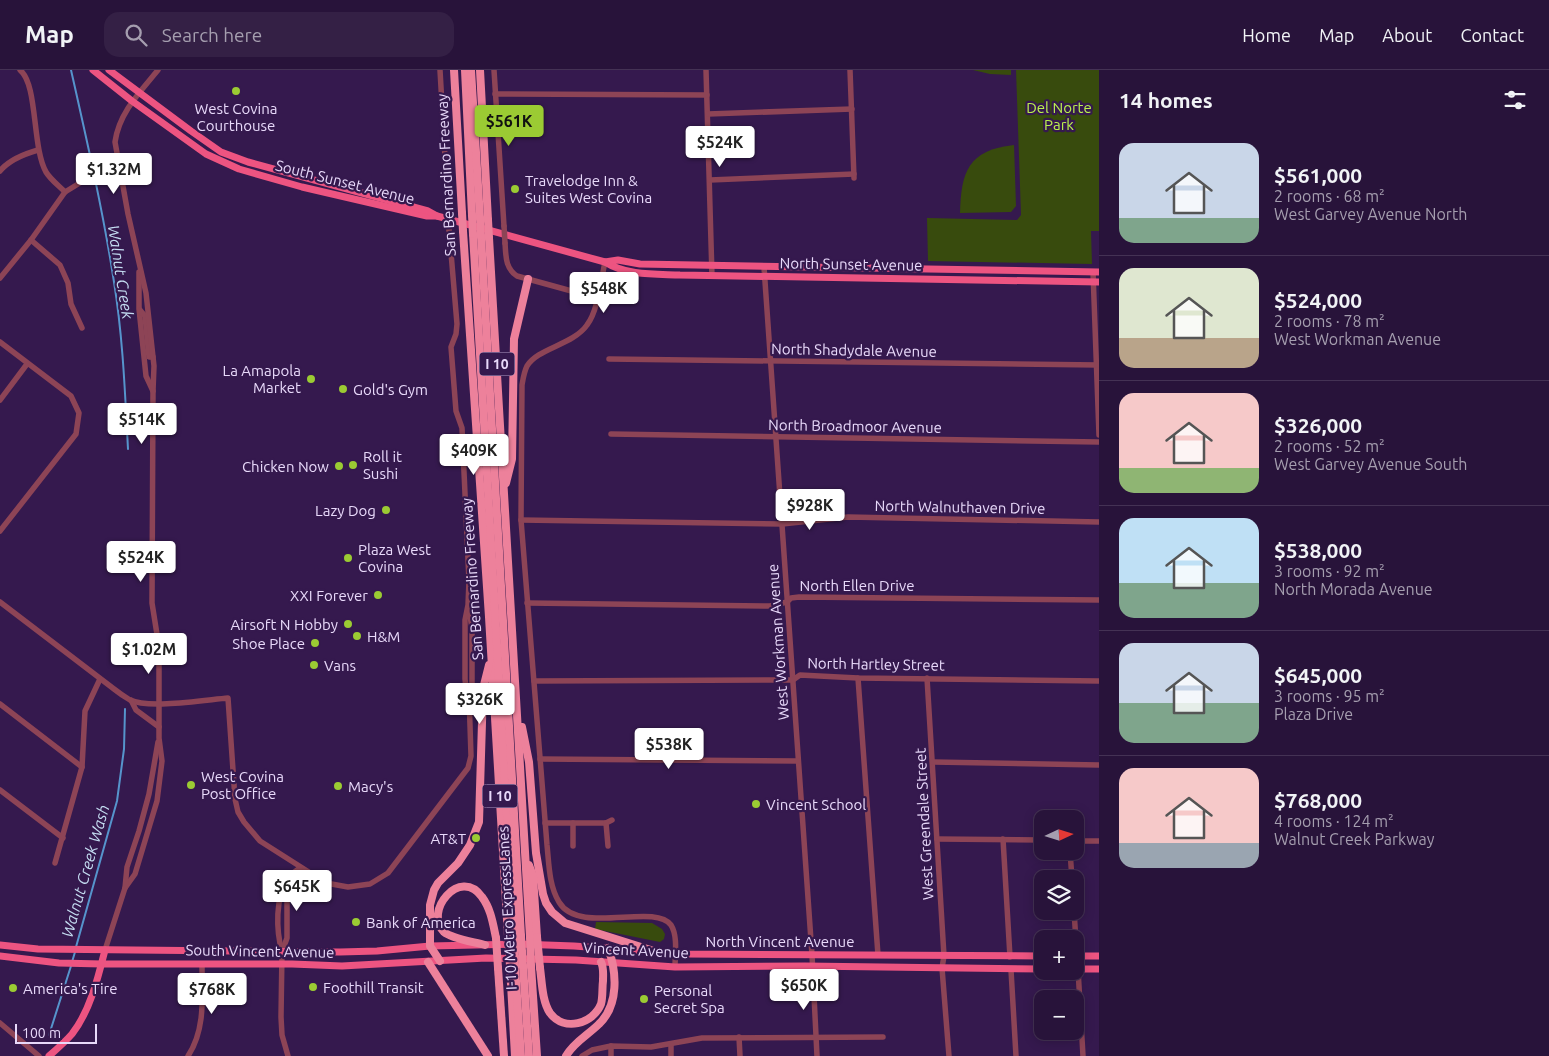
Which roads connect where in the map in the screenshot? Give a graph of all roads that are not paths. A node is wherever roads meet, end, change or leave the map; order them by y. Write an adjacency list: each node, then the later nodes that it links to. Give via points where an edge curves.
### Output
1 (20, 70): 19 (street, via 30,93)
2 (93, 70): 16 (main road, South Sunset Avenue)
3 (109, 70): 13 (main road, South Sunset Avenue)
4 (158, 70): 13 (street)
5 (440, 70): 94 (street, bridge, via 457,324 451,347 456,411 462,430 468,605 472,628 471,756 467,771 388,873 370,884 348,887 326,882)
6 (454, 70): 64 (highway, San Bernardino Freeway / I 10, bridge)
7 (464, 70): 25 (highway, I-10 Metro ExpressLanes)
8 (471, 70): 25 (highway, I-10 Metro ExpressLanes)
9 (480, 70): 25 (highway, I 10)
10 (494, 70): 14 (street)
11 (706, 70): 15 (street)
12 (850, 70): 17 (street)
13 (140, 93): 16 (street); 24 (main road, South Sunset Avenue, via 221,152)
14 (495, 94): 15 (street); 37 (street, bridge, via 509,268 517,276)
15 (707, 95): 18 (street)
16 (132, 101): 21 (street, via 116,132 115,149); 24 (main road, South Sunset Avenue, via 206,154 239,169 354,200)
17 (852, 109): 18 (street); 22 (street, via 854,176)
18 (708, 114): 22 (street)
19 (38, 150): 20 (street, via 4,166); 23 (street, via 46,173)
20 (0, 172)
21 (121, 172): 23 (street, via 83,181); 31 (street)
22 (710, 180): 29 (street)
23 (66, 192): 27 (street)
24 (437, 216): 26 (main road, North Sunset Avenue)
25 (480, 218): 26 (highway, I 10, bridge); 26 (highway, I-10 Metro ExpressLanes, bridge)
26 (479, 234): 28 (main road, North Sunset Avenue); 55 (highway, I 10); 97 (highway, I-10 Metro ExpressLanes)
27 (31, 240): 36 (street); 42 (street, via 60,265)
28 (606, 262): 29 (main road, North Sunset Avenue); 33 (main road, North Sunset Avenue, via 615,268 638,273); 40 (street)
29 (712, 266): 30 (main road, North Sunset Avenue); 33 (street)
30 (764, 266): 32 (main road, North Sunset Avenue); 34 (street, West Workman Avenue)
31 (139, 268): 35 (street); 39 (street)
32 (1096, 272): 38 (street)
33 (712, 276): 34 (main road, North Sunset Avenue)
34 (765, 276): 38 (main road, North Sunset Avenue); 46 (street, West Workman Avenue)
35 (139, 277): 39 (street, via 141,288); 41 (street)
36 (0, 278)
37 (528, 279): 40 (street); 55 (highway, via 514,339 512,459)
38 (1096, 282): 48 (street)
39 (146, 293): 44 (street)
40 (597, 298): 56 (street, via 587,326 564,344 536,357 525,373 522,385)
41 (139, 309): 44 (street, via 144,316 149,357); 49 (street, via 146,376)
42 (82, 328)
43 (0, 342): 47 (street)
44 (153, 358): 49 (street)
45 (609, 359): 46 (street, North Shadydale Avenue)
46 (771, 362): 48 (street, North Shadydale Avenue); 53 (street, West Workman Avenue)
47 (27, 364): 50 (street); 59 (street, via 71,396 79,413 76,434)
48 (1098, 365): 52 (street)
49 (153, 391): 73 (street, via 151,562 152,603 159,647)
50 (0, 400)
51 (611, 434): 53 (street, North Broadmoor Avenue)
52 (1099, 435)
53 (776, 437): 54 (street, North Broadmoor Avenue); 58 (street, West Workman Avenue)
54 (1099, 442)
55 (504, 490): 71 (highway, I 10)
56 (521, 520): 58 (street, North Walnuthaven Drive); 63 (street)
57 (1099, 522): 58 (street, North Walnuthaven Drive, via 848,517)
58 (782, 524): 62 (street, West Workman Avenue)
59 (0, 531)
60 (1099, 600): 62 (street, North Ellen Drive, via 799,597)
61 (0, 602): 67 (street)
62 (787, 602): 63 (street, North Ellen Drive, via 770,606); 68 (street, West Workman Avenue)
63 (527, 603): 69 (street)
64 (491, 656): 97 (highway, San Bernardino Freeway / I 10); 100 (highway, via 483,689 479,822 465,854 434,890 430,905)
65 (858, 678): 66 (street, North Hartley Street); 68 (street, North Hartley Street, via 800,675); 107 (street)
66 (927, 678): 70 (street, North Hartley Street); 79 (street, West Greendale Street)
67 (100, 679): 72 (street); 81 (street, via 85,711)
68 (793, 680): 69 (street, North Hartley Street); 78 (street, West Workman Avenue)
69 (534, 681): 77 (street)
70 (1099, 682)
71 (516, 690): 96 (highway, I 10, via 526,854 533,876); 104 (highway, via 529,762 536,853 546,903 565,923)
72 (131, 700): 73 (street); 75 (street, via 136,710)
73 (159, 703): 75 (street); 94 (street, via 228,698 238,812 260,841)
74 (0, 704): 81 (street)
75 (159, 727): 76 (street)
76 (159, 738): 95 (street, via 149,794 126,867); 95 (street, via 162,762 157,801 135,874)
77 (540, 759): 78 (street); 83 (street)
78 (798, 760): 106 (street, West Workman Avenue)
79 (933, 762): 80 (street); 86 (street, West Greendale Street)
80 (1099, 765)
81 (82, 767): 85 (street)
82 (0, 790): 85 (street)
83 (545, 823): 84 (street); 105 (street, via 551,877 559,903 576,916 587,918 660,918 672,927)
84 (573, 823): 91 (street); 92 (street, via 609,822)
85 (63, 838): 93 (street)
86 (937, 839): 87 (street); 109 (street, West Greendale Street)
87 (1003, 839): 88 (street); 113 (street)
88 (1034, 840)
89 (1084, 841): 90 (street)
90 (1099, 841)
91 (573, 846)
92 (608, 846)
93 (55, 863)
94 (300, 868): 103 (street, via 288,900)
95 (125, 888): 102 (street)
96 (533, 937): 117 (highway, bridge, via 550,1013 562,1022 577,1024 592,1016 602,1002 604,968); 146 (highway, bridge)
97 (516, 938): 99 (main road, South Vincent Avenue); 101 (main road, North Vincent Avenue); 122 (highway, San Bernardino Freeway / I 10, bridge); 122 (highway, I-10 Metro ExpressLanes, bridge)
98 (0, 945): 102 (main road, South Vincent Avenue)
99 (485, 945): 100 (main road, South Vincent Avenue); 142 (highway, bridge, via 448,935 442,929 440,907 452,890 466,888 478,892 489,911 496,938)
100 (430, 946): 103 (main road, South Vincent Avenue, via 377,951); 115 (highway)
101 (608, 948): 104 (main road, North Vincent Avenue); 118 (highway)
102 (106, 950): 103 (main road, South Vincent Avenue); 119 (main road)
103 (282, 952): 121 (street)
104 (657, 952): 105 (main road, North Vincent Avenue)
105 (675, 954): 106 (main road, North Vincent Avenue); 124 (street)
106 (812, 955): 107 (main road, North Vincent Avenue); 123 (street, West Workman Avenue)
107 (878, 955): 109 (main road, North Vincent Avenue)
108 (0, 956): 119 (main road, South Vincent Avenue)
109 (944, 956): 113 (main road, North Vincent Avenue); 125 (street, West Greendale Street)
110 (1034, 956): 113 (main road, North Vincent Avenue)
111 (1084, 956): 112 (main road)
112 (1099, 956)
113 (1010, 957)
114 (519, 958): 115 (main road, South Vincent Avenue); 117 (main road, Vincent Avenue)
115 (440, 961): 116 (main road, South Vincent Avenue)
116 (428, 962): 121 (main road, South Vincent Avenue, via 342,966); 141 (highway)
117 (600, 962): 118 (main road, Vincent Avenue)
118 (614, 963): 124 (main road, Vincent Avenue); 147 (highway, via 612,1005 606,1017)
119 (102, 964): 120 (main road, South Vincent Avenue); 138 (main road, via 79,1022)
120 (202, 964): 121 (main road, South Vincent Avenue); 139 (street, via 201,1023)
121 (282, 964): 140 (street, via 282,1028)
122 (516, 966): 143 (highway, San Bernardino Freeway / I 10); 144 (highway, I-10 Metro ExpressLanes); 145 (highway, I-10 Metro ExpressLanes)
123 (812, 966): 124 (main road, Vincent Avenue); 125 (main road, North Vincent Avenue); 133 (street, West Workman Avenue)
124 (675, 967)
125 (942, 968): 129 (main road, North Vincent Avenue); 153 (street, West Greendale Street)
126 (1034, 969): 129 (main road, North Vincent Avenue)
127 (1084, 969): 128 (main road)
128 (1099, 969)
129 (1012, 970): 154 (street)
130 (1077, 980): 155 (street)
131 (0, 1023): 137 (street)
132 (739, 1037): 133 (street); 135 (street, via 702,1038); 151 (street)
133 (816, 1037): 134 (street); 152 (street, West Workman Avenue)
134 (883, 1037)
135 (671, 1044): 136 (street); 150 (street)
136 (611, 1046): 148 (street); 149 (street)
137 (39, 1056)
138 (49, 1056)
139 (188, 1056)
140 (288, 1056)
141 (488, 1056)
142 (504, 1056)
143 (515, 1056)
144 (521, 1056)
145 (529, 1056)
146 (536, 1056)
147 (566, 1056)
148 (582, 1056)
149 (611, 1056)
150 (672, 1056)
151 (740, 1056)
152 (817, 1056)
153 (949, 1056)
154 (1016, 1056)
155 (1083, 1056)

